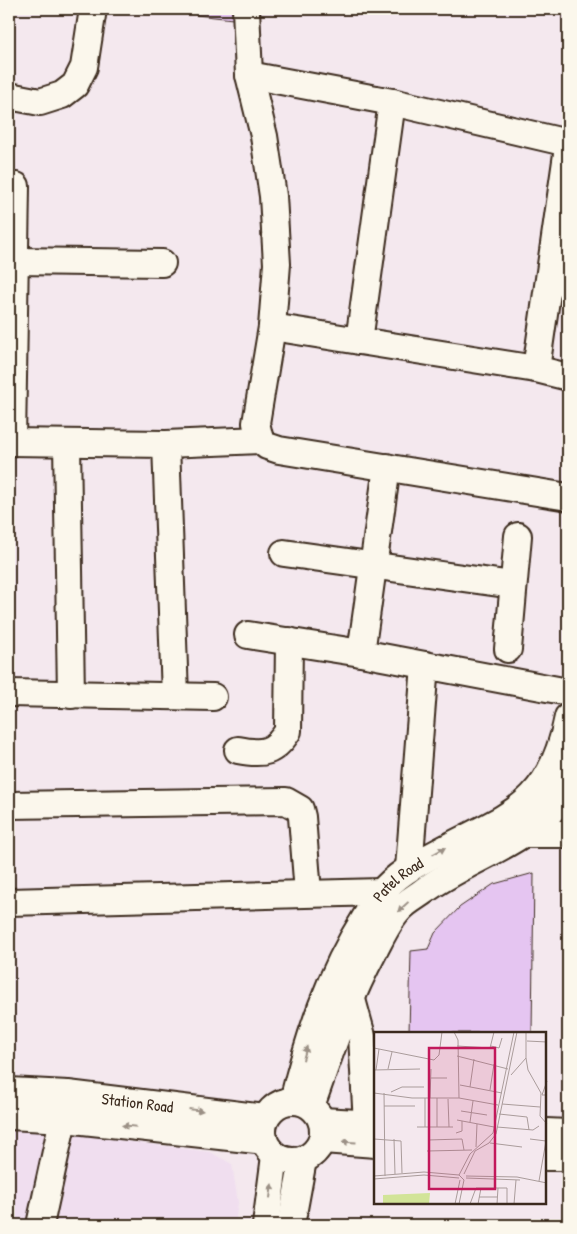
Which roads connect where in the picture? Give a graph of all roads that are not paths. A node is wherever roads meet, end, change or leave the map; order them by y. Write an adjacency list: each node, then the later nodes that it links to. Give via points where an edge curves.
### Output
1 (93, 9): 4 (street, via 84,67 76,85 62,95 40,102)
2 (246, 9): 3 (street)
3 (250, 75): 5 (street); 11 (street, via 273,196 277,264)
4 (9, 96)
5 (392, 102): 6 (street); 12 (street)
6 (568, 143)
7 (568, 147): 13 (street)
8 (16, 186): 9 (street)
9 (15, 261): 10 (street); 16 (street)
10 (162, 263)
11 (272, 327): 12 (street); 15 (street, via 256,423)
12 (359, 341): 13 (street)
13 (536, 369): 14 (street)
14 (568, 377)
15 (260, 440): 18 (street); 19 (street, via 266,446 279,450)
16 (10, 442): 17 (street)
17 (67, 443): 18 (street); 32 (street)
18 (166, 444): 33 (street)
19 (387, 467): 20 (street); 23 (street)
20 (568, 497)
21 (518, 536): 24 (street)
22 (284, 554): 23 (street)
23 (374, 566): 24 (street); 28 (street)
24 (513, 585): 27 (street)
25 (248, 635): 26 (street)
26 (289, 641): 28 (street); 36 (street, via 288,732 272,750 255,754)
27 (508, 649)
28 (361, 653): 29 (street)
29 (425, 665): 30 (street); 41 (street)
30 (568, 692)
31 (9, 693): 32 (street)
32 (71, 695): 33 (street)
33 (175, 696): 34 (street)
34 (213, 697)
35 (568, 717): 41 (street, Patel Road, one-way to 35, via 512,814 538,792 563,745)
36 (238, 750)
37 (568, 789): 39 (street, Patel Road, via 557,807)
38 (9, 805): 43 (street, via 286,801 300,809 302,817)
39 (526, 834): 40 (street); 45 (street, Patel Road, one-way to 45, via 433,884 399,909)
40 (568, 834)
41 (409, 868): 42 (street, Patel Road)
42 (381, 892): 43 (street); 49 (street, Patel Road, one-way to 42, via 319,1009 358,930)
43 (308, 893): 44 (street)
44 (9, 902)
45 (351, 996): 49 (street, Patel Road); 50 (street, via 362,1036)
46 (9, 1091): 47 (street, Station Road)
47 (66, 1106): 48 (street, Station Road); 53 (street, Station Road); 57 (street)
48 (9, 1116)
49 (312, 1117): 50 (street); 53 (street, via 275,1107); 56 (street, via 318,1149)
50 (373, 1131)
51 (547, 1132): 52 (street)
52 (568, 1133)
53 (268, 1138): 56 (street, Station Road, via 293,1162); 58 (street, one-way to 53)
54 (547, 1156): 55 (street)
55 (568, 1157)
56 (303, 1160): 59 (street)
57 (40, 1225)
58 (266, 1225)
59 (291, 1225)

